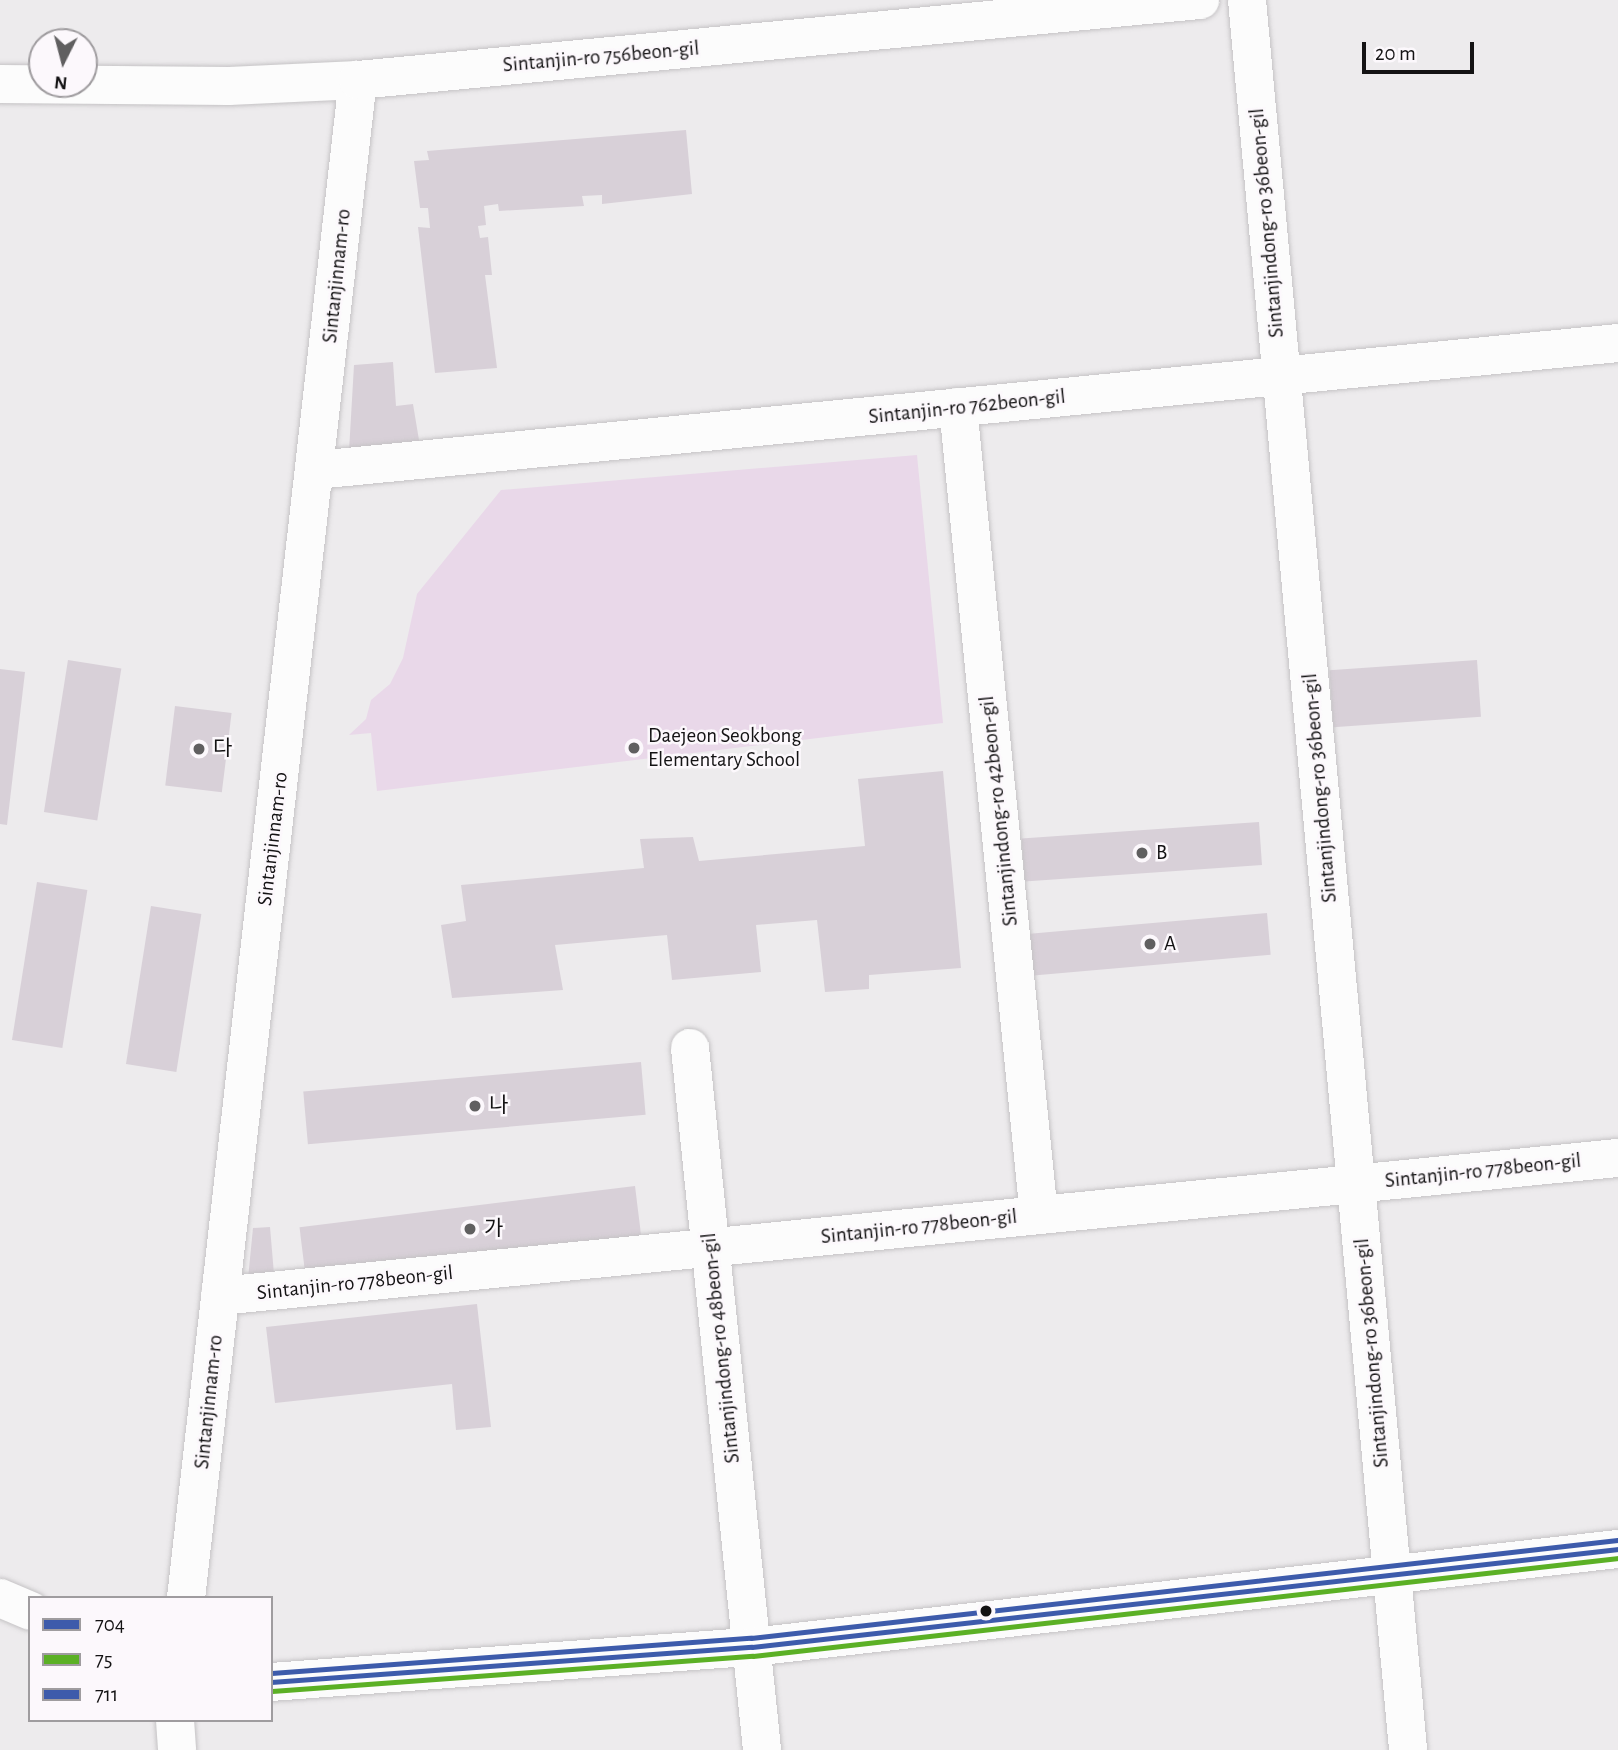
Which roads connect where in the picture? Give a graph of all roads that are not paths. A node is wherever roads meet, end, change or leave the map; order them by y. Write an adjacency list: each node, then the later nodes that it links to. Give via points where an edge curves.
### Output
1 (1200, 0): 3 (street, Sintanjin-ro 756beon-gil)
2 (1247, 0): 6 (street, Sintanjindong-ro 36beon-gil)
3 (358, 80): 4 (street, Sintanjin-ro 756beon-gil, via 229,86); 8 (street, Sintanjinnam-ro)
4 (0, 84)
5 (1618, 343): 6 (street, Sintanjin-ro 762beon-gil)
6 (1282, 376): 7 (street, Sintanjin-ro 762beon-gil); 11 (street, Sintanjindong-ro 36beon-gil)
7 (958, 407): 8 (street, Sintanjin-ro 762beon-gil); 12 (street, Sintanjindong-ro 42beon-gil)
8 (316, 470): 14 (street, Sintanjinnam-ro)
9 (690, 1048): 13 (street, Sintanjindong-ro 48beon-gil)
10 (1618, 1158): 11 (street, Sintanjin-ro 778beon-gil)
11 (1357, 1184): 12 (street, Sintanjin-ro 778beon-gil); 16 (street, Sintanjindong-ro 36beon-gil)
12 (1039, 1215): 13 (street, Sintanjin-ro 778beon-gil)
13 (711, 1248): 14 (street, Sintanjin-ro 778beon-gil); 20 (street, Sintanjindong-ro 48beon-gil)
14 (220, 1296): 17 (street, Sintanjinnam-ro)
15 (1618, 1549): 16 (street)
16 (1392, 1576): 20 (street); 25 (street, Sintanjindong-ro 36beon-gil)
17 (187, 1596)
18 (0, 1598): 19 (street)
19 (28, 1610)
20 (751, 1647): 21 (street); 24 (street, Sintanjindong-ro 48beon-gil)
21 (273, 1682)
22 (175, 1722): 23 (street)
23 (177, 1750)
24 (762, 1750)
25 (1408, 1750)

